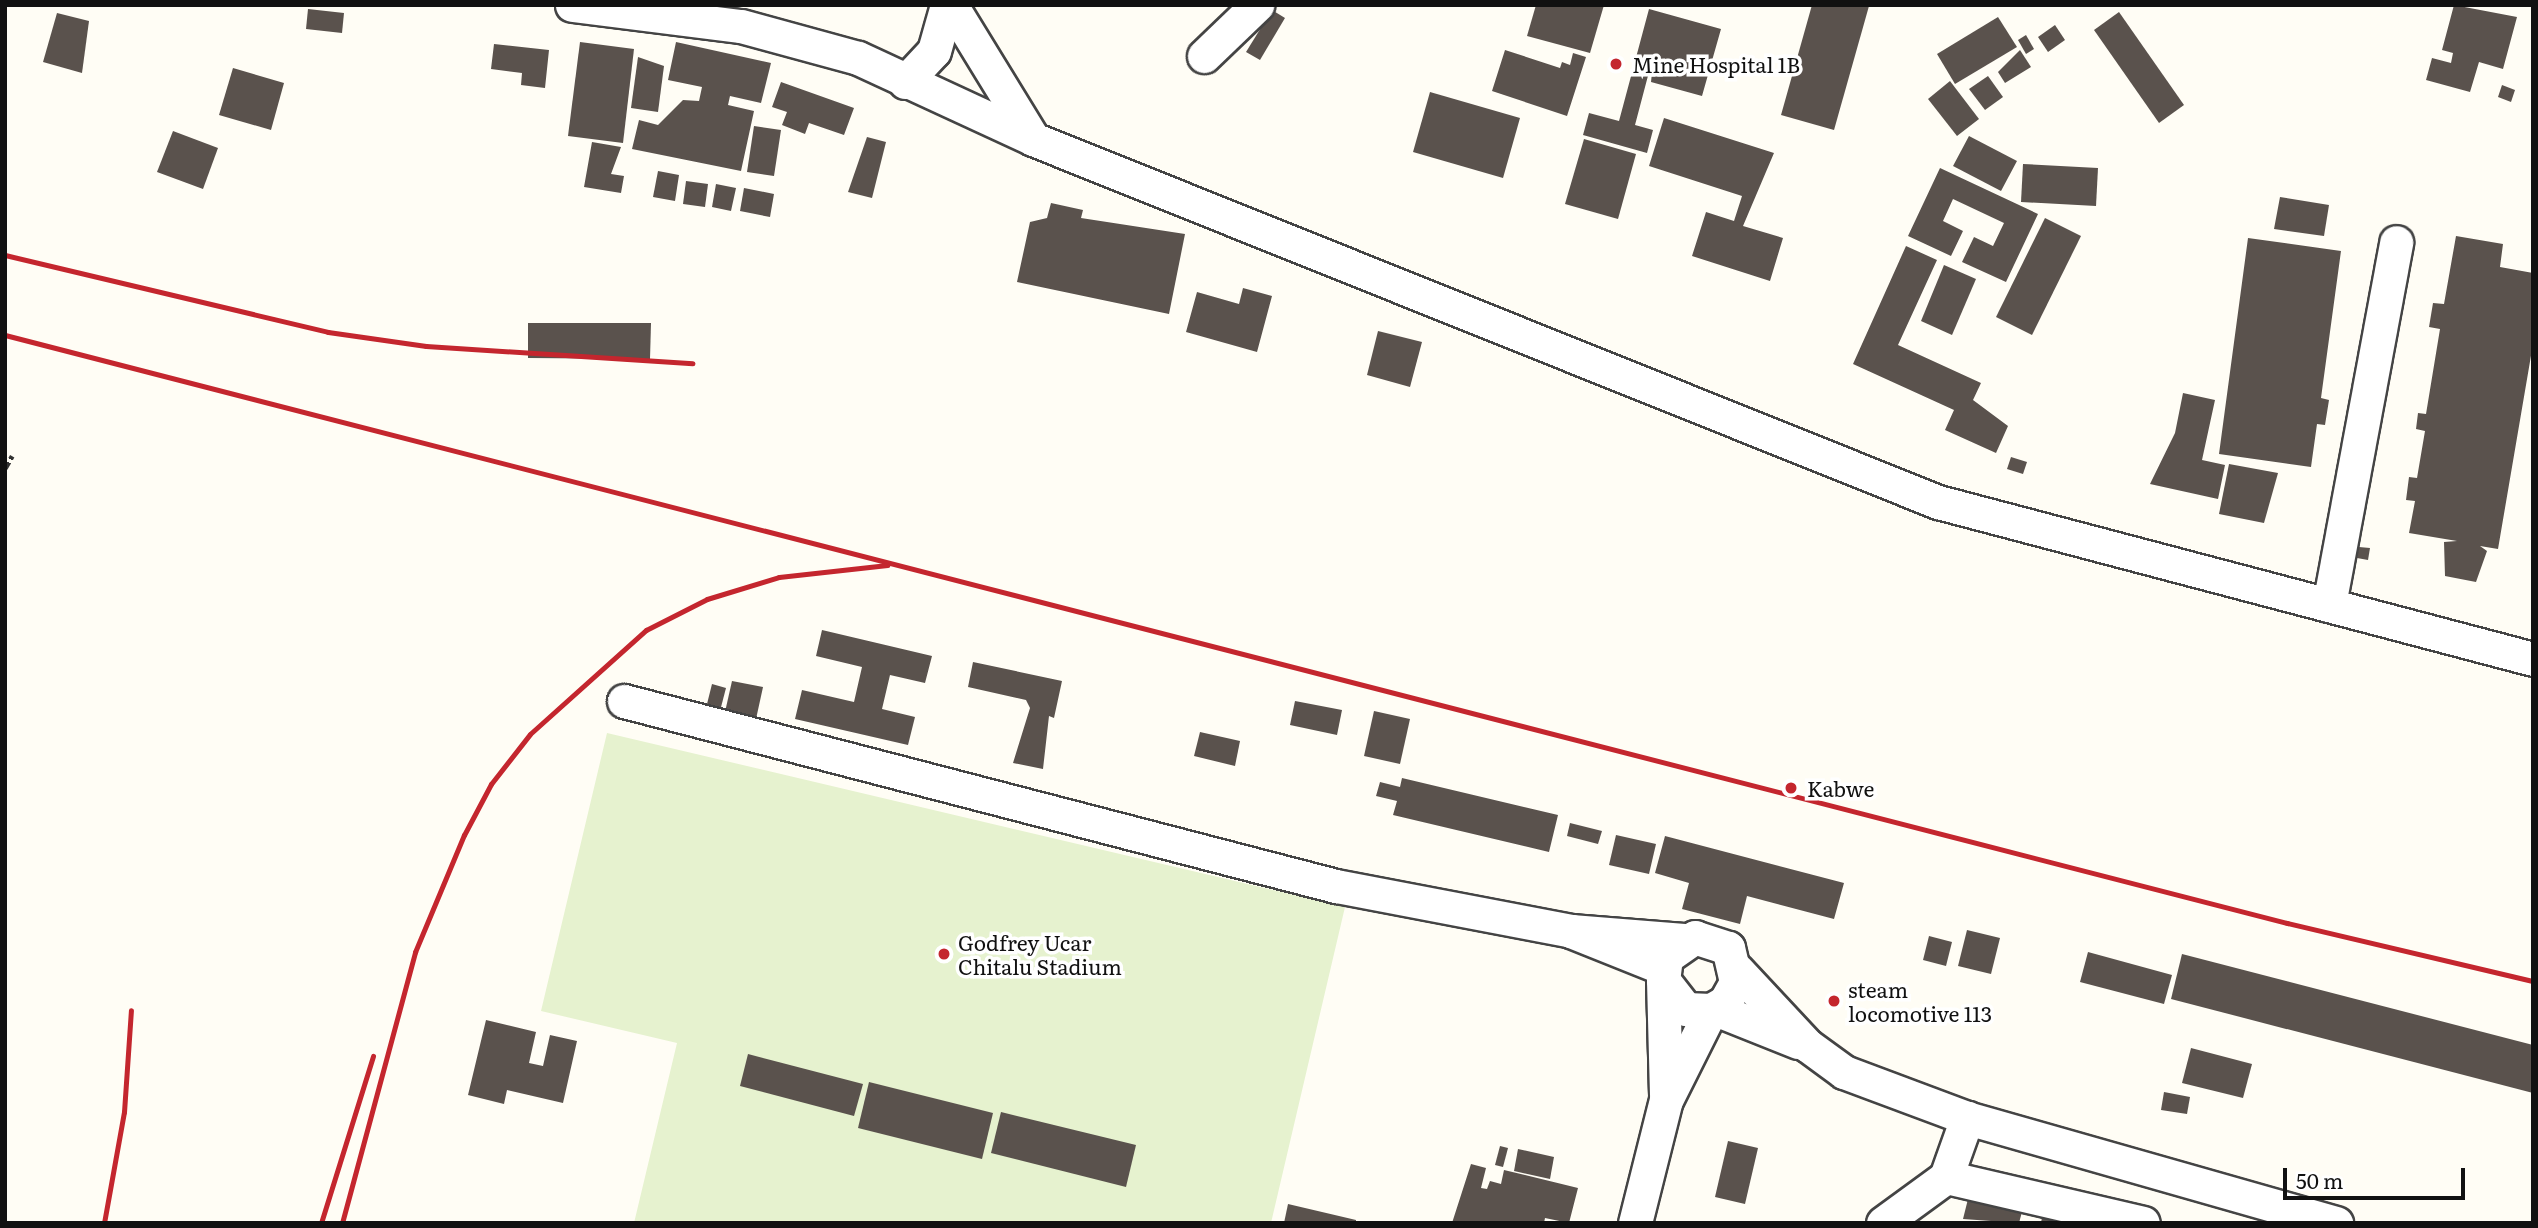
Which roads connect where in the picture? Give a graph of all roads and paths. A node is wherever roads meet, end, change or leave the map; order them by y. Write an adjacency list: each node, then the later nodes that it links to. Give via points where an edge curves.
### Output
1 (572, 5): 5 (street, via 741,26 858,58)
2 (949, 5): 5 (street, via 934,51); 6 (street)
3 (1257, 5): 4 (street)
4 (1204, 56)
5 (905, 82): 6 (street)
6 (1033, 139): 10 (street, via 1938,502)
7 (2396, 242): 10 (street)
8 (12, 456): 9 (path)
9 (5, 468)
10 (2329, 605): 11 (street)
11 (2533, 659)
12 (624, 701): 13 (street, via 1336,886)
13 (1571, 931): 14 (street); 16 (street)
14 (1684, 940): 15 (street, via 1718,941); 16 (street)
15 (1737, 970): 17 (street, via 1732,993); 18 (street)
16 (1663, 974): 17 (street, via 1686,1009); 19 (street)
17 (1713, 1009): 18 (street); 19 (street)
18 (1807, 1045): 20 (street, via 1844,1072)
19 (1666, 1100): 22 (street)
20 (1967, 1118): 21 (street); 25 (street)
21 (1946, 1177): 23 (street); 24 (street)
22 (1635, 1223)
23 (1883, 1223)
24 (2143, 1223)
25 (2336, 1223)

